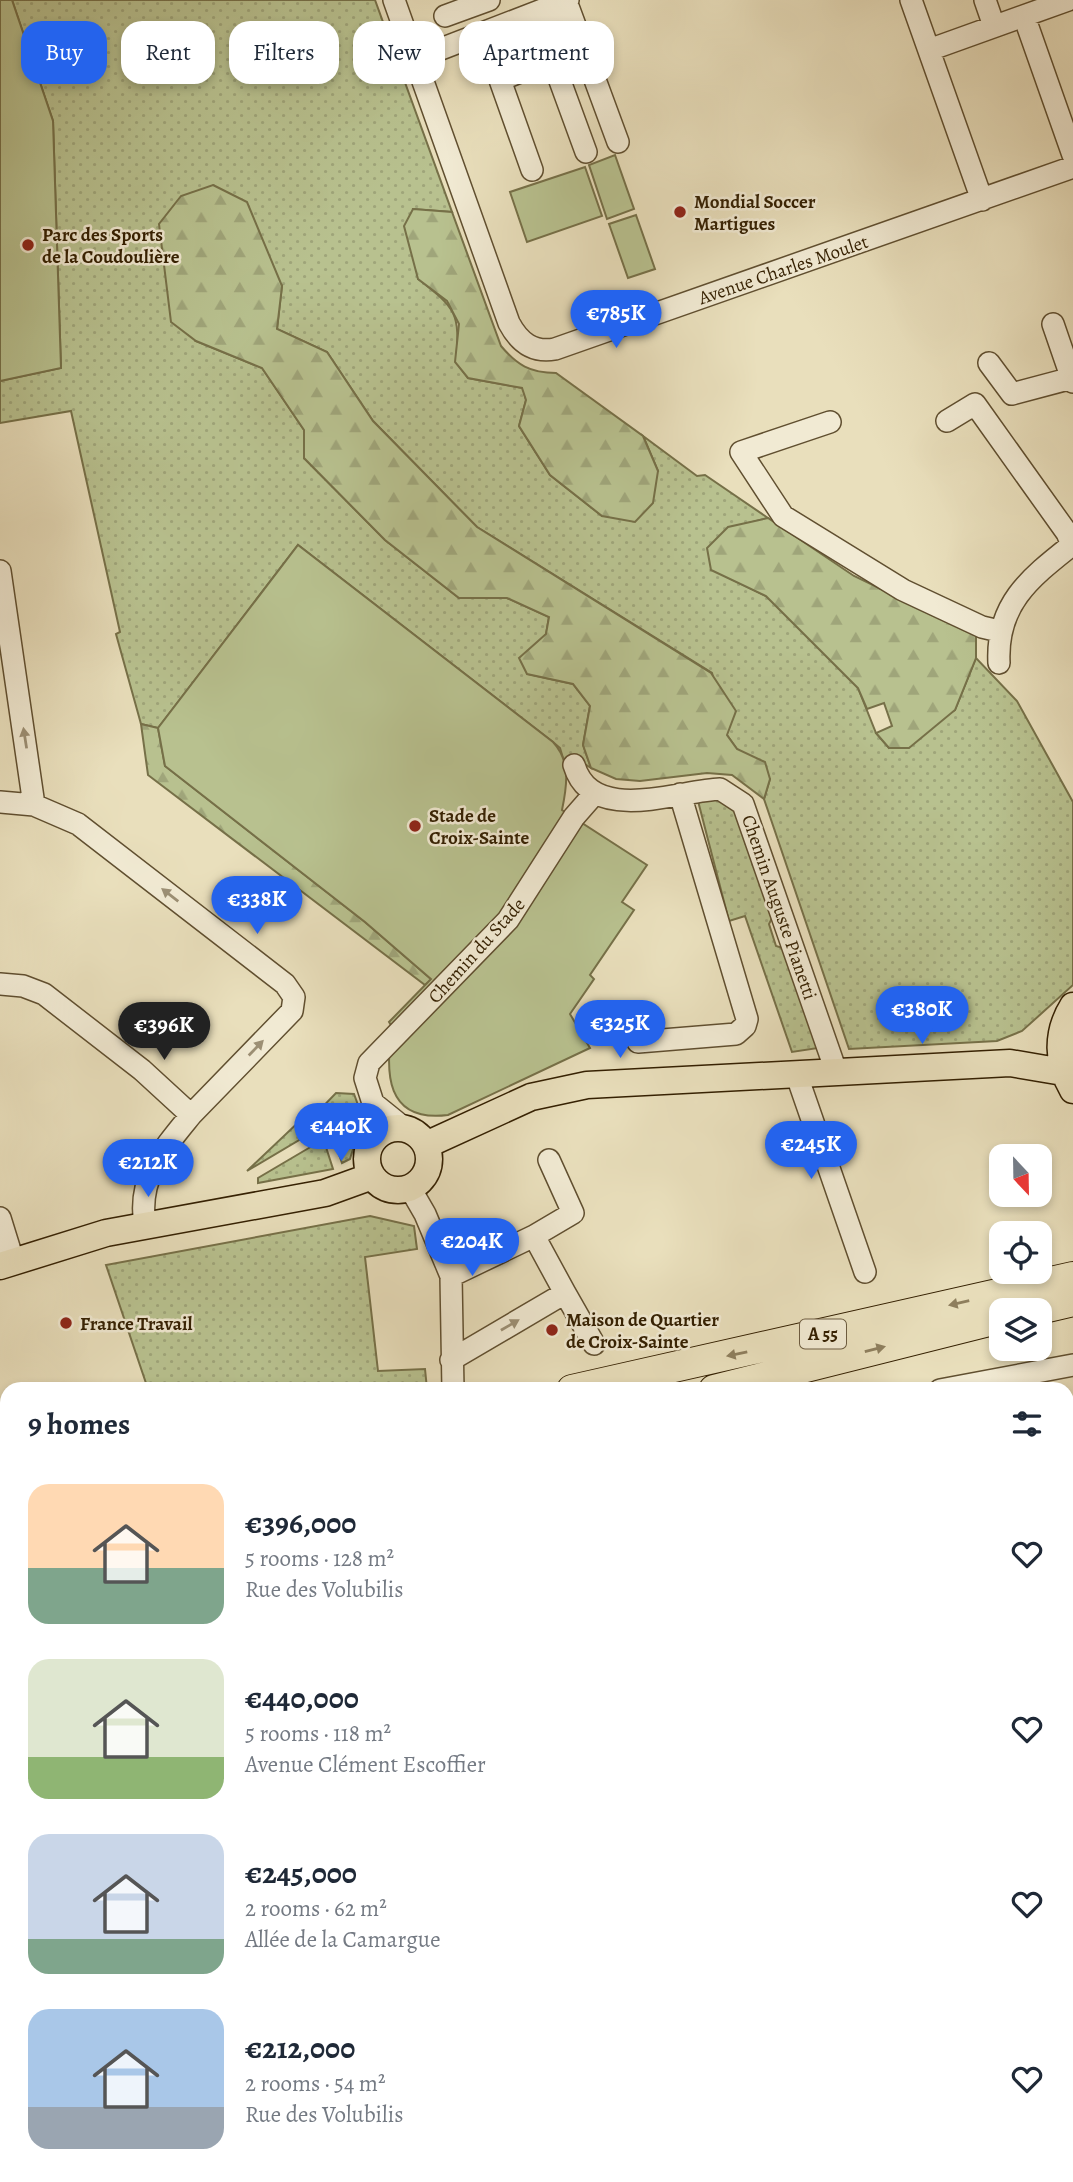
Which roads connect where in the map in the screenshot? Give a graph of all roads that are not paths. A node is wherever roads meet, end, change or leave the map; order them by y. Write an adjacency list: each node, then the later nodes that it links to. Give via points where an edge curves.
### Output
1 (489, 0): 7 (street)
2 (911, 0): 12 (street)
3 (985, 0): 10 (street)
4 (1068, 0): 8 (street)
5 (399, 1): 9 (street, Avenue Charles Moulet)
6 (553, 4): 11 (street); 16 (street)
7 (445, 16)
8 (1024, 16): 10 (street); 18 (street)
9 (405, 21)
10 (994, 26): 12 (street)
11 (445, 47)
12 (929, 50): 21 (street)
13 (424, 84): 21 (street, Avenue Charles Moulet, via 509,323 519,340 536,349 555,349)
14 (501, 84): 20 (street)
15 (561, 84): 17 (street)
16 (618, 142)
17 (586, 152)
18 (1073, 155)
19 (1073, 167): 21 (street, Avenue Charles Moulet)
20 (532, 170)
21 (982, 200)
22 (1053, 324): 24 (street)
23 (989, 363): 24 (street, via 1012,394)
24 (1072, 380)
25 (947, 421): 27 (street, via 975,404)
26 (830, 422): 29 (street, via 741,452 783,516 903,590)
27 (1073, 544): 29 (street, via 1033,578 1006,611)
28 (0, 571): 35 (street, one-way to 28)
29 (999, 631): 30 (street)
30 (999, 663)
31 (574, 765): 32 (street, via 581,783)
32 (595, 793): 33 (street, Chemin Auguste Pianetti, via 636,800); 43 (street, Chemin du Stade, via 574,817 508,920 446,971 369,1063 365,1078)
33 (680, 793): 38 (street, via 747,1019 736,1034); 40 (street, Chemin Auguste Pianetti, via 720,789 743,803)
34 (0, 802): 35 (street)
35 (34, 806): 44 (street, one-way to 35, via 292,1011 294,997 285,984 78,824)
36 (0, 985): 44 (street, via 23,986 44,994 142,1070)
37 (1068, 1016): 39 (main road, via 1049,1040); 42 (main road, via 1059,1043)
38 (638, 1042)
39 (1010, 1063): 40 (main road); 42 (main road)
40 (837, 1074): 41 (main road)
41 (797, 1076): 47 (main road, via 587,1085 531,1097); 55 (street)
42 (1068, 1081)
43 (373, 1103): 45 (street); 46 (street, Chemin du Stade)
44 (191, 1115): 52 (street, via 162,1149 144,1187)
45 (404, 1128): 46 (main road, via 389,1129); 47 (main road)
46 (370, 1145): 49 (main road)
47 (426, 1145): 50 (main road, via 425,1174)
48 (549, 1160): 53 (street, via 573,1213)
49 (372, 1176): 50 (main road, via 389,1189); 52 (main road, via 324,1193)
50 (410, 1188): 56 (street)
51 (0, 1218): 54 (street)
52 (145, 1224): 54 (main road)
53 (534, 1236): 56 (street); 58 (street)
54 (6, 1263)
55 (865, 1272)
56 (451, 1276): 63 (street)
57 (1073, 1277): 66 (highway, A 55, one-way to 66)
58 (565, 1293): 62 (street); 63 (street, one-way to 58)
59 (1073, 1301): 60 (highway)
60 (1052, 1306)
61 (989, 1321): 67 (highway, A 55, one-way to 61)
62 (594, 1344)
63 (451, 1360): 65 (street)
64 (1073, 1365): 68 (street)
65 (452, 1382)
66 (607, 1382)
67 (746, 1382)
68 (983, 1382)

